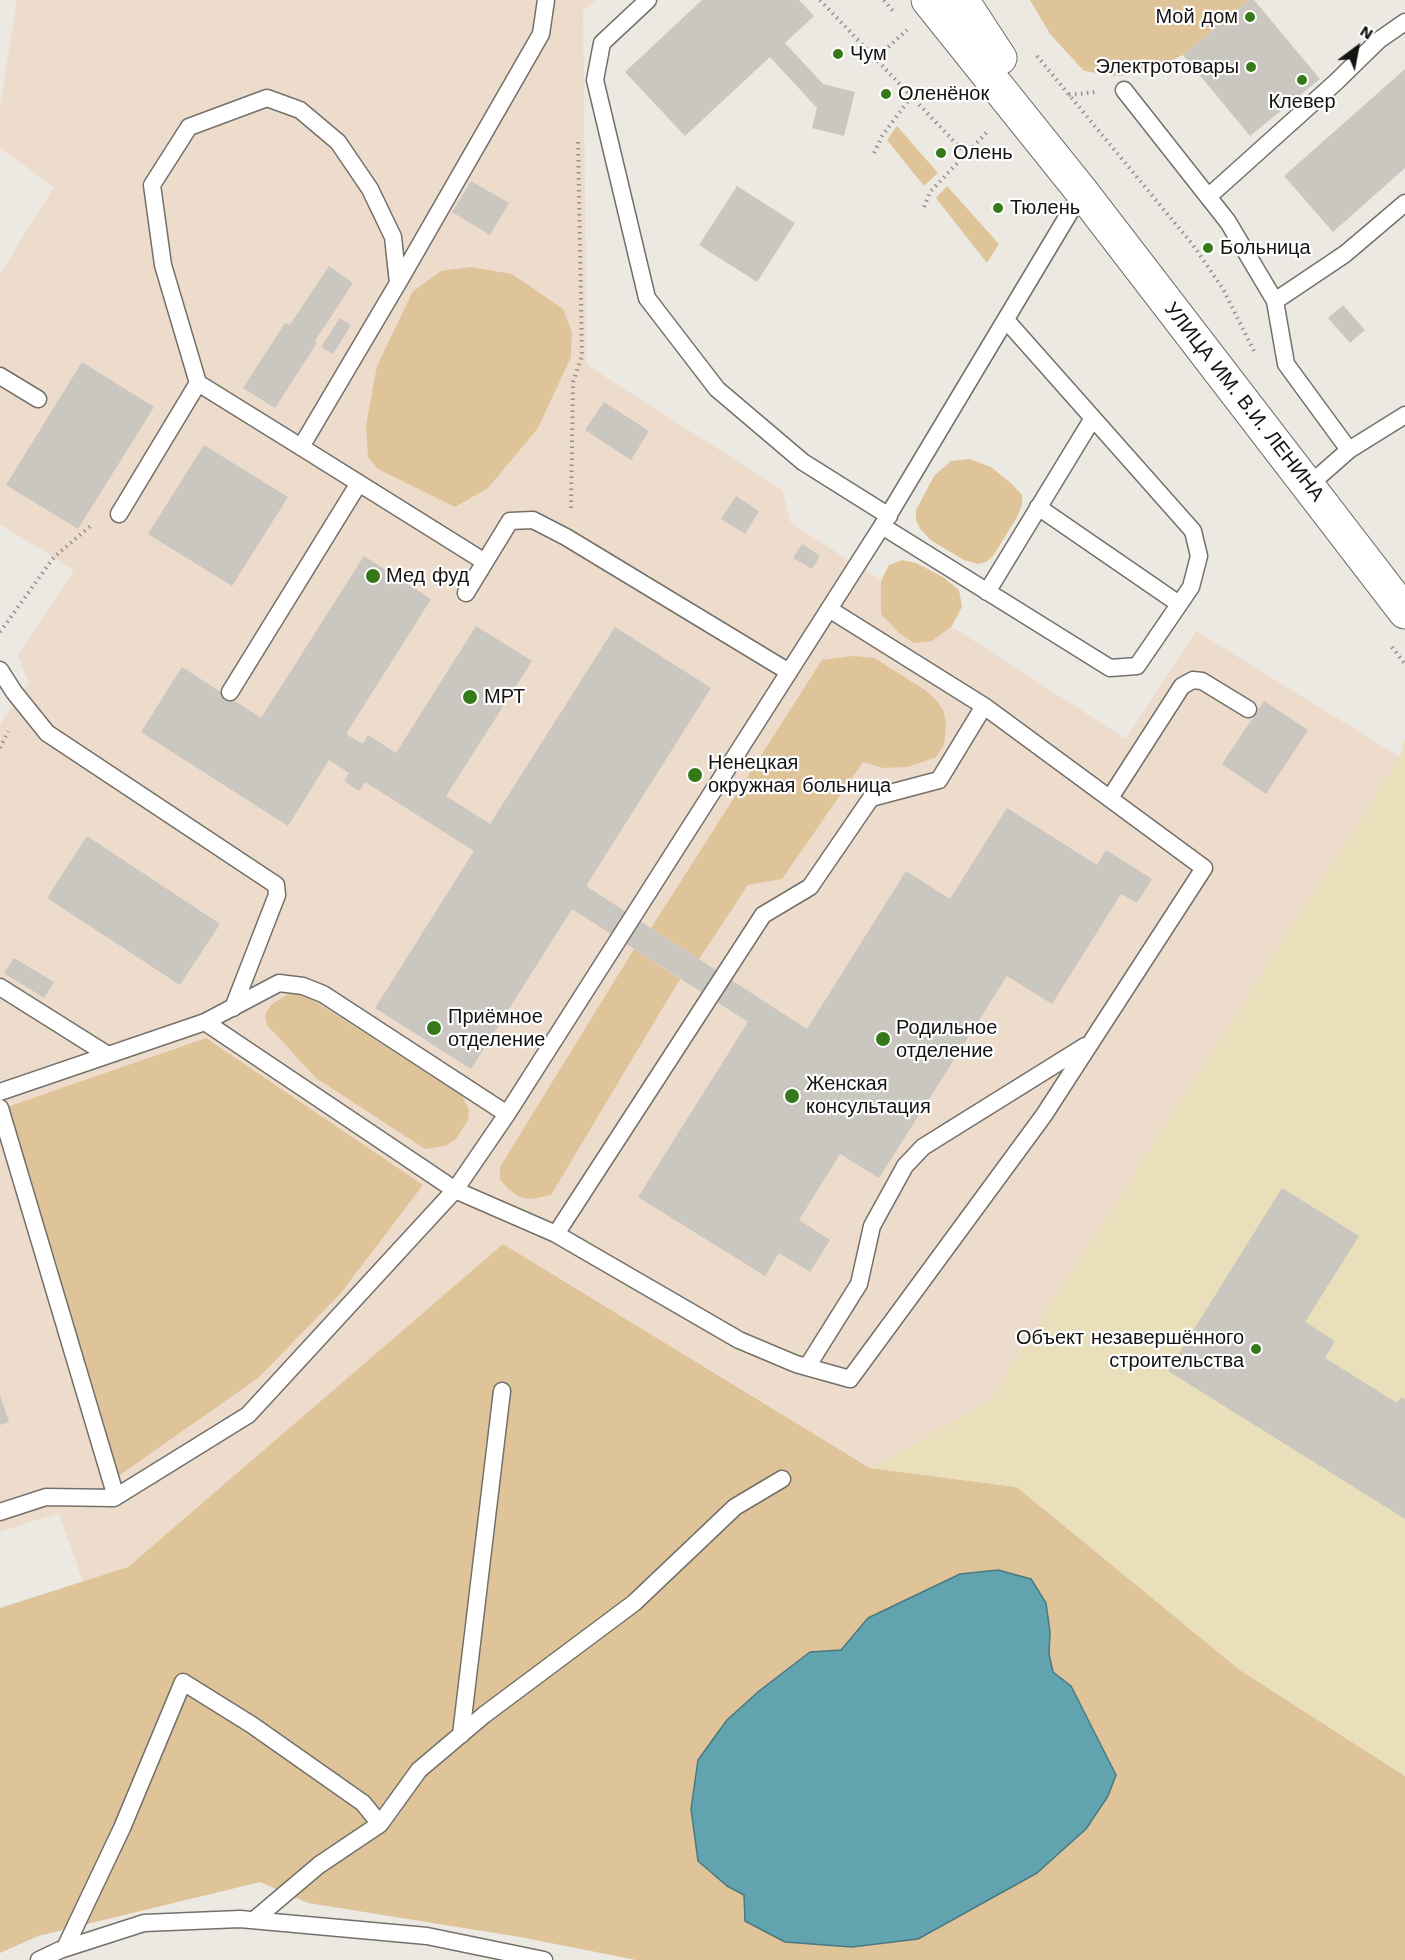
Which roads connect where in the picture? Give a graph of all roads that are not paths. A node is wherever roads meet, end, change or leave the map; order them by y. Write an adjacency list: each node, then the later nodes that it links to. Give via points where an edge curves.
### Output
1 (546, 0): 9 (lane, via 541,34)
2 (648, 0): 23 (lane, via 602,43 595,80 647,298 717,389 803,462)
3 (944, 9): 6 (main road, УЛИЦА ИМ. В.И. ЛЕНИНА, via 1046,127)
4 (1405, 22): 7 (lane, via 1379,40)
5 (1124, 90): 7 (lane)
6 (1082, 192): 11 (lane); 20 (main road, УЛИЦА ИМ. В.И. ЛЕНИНА)
7 (1208, 197): 10 (lane, via 1228,222)
8 (1405, 203): 10 (lane, via 1345,254)
9 (398, 283): 13 (lane, via 393,237 370,189 338,142 300,110 267,99 189,127 152,185 163,265); 17 (lane)
10 (1275, 301): 18 (lane, via 1286,364)
11 (1006, 320): 16 (lane); 23 (lane)
12 (0, 376): 14 (lane)
13 (198, 383): 17 (lane); 22 (lane)
14 (38, 399)
15 (1405, 415): 18 (lane)
16 (1093, 417): 21 (lane); 27 (lane, via 1193,531 1199,556 1191,587)
17 (301, 447): 19 (lane)
18 (1350, 450): 20 (lane)
19 (359, 483): 24 (lane); 32 (lane)
20 (1308, 486): 29 (main road, УЛИЦА ИМ. В.И. ЛЕНИНА)
21 (1038, 507): 25 (lane); 27 (lane)
22 (119, 514)
23 (885, 521): 25 (lane); 28 (lane)
24 (485, 562): 26 (lane); 30 (lane, via 510,521 533,520)
25 (987, 592): 27 (lane, via 1110,668 1137,666)
26 (466, 593)
27 (1179, 604)
28 (830, 609): 30 (lane); 33 (lane)
29 (1405, 612)
30 (789, 672): 43 (lane)
31 (2, 678): 37 (lane, via 47,733 276,885 278,895)
32 (230, 692)
33 (984, 706): 35 (lane); 45 (lane, via 939,780 872,798 810,887 763,915)
34 (1248, 709): 35 (lane, via 1202,681 1192,680 1182,686)
35 (1110, 798): 39 (lane, via 1204,868)
36 (0, 987): 40 (lane)
37 (233, 1008): 38 (lane); 43 (lane, via 279,983 303,986 323,994)
38 (205, 1022): 40 (lane); 44 (lane)
39 (1091, 1042): 46 (lane, via 923,1147 905,1166 872,1226 859,1284); 46 (lane, via 1044,1115 850,1379)
40 (108, 1055): 41 (lane)
41 (0, 1092)
42 (0, 1108): 49 (lane)
43 (507, 1114): 44 (lane)
44 (455, 1190): 45 (lane); 49 (lane, via 248,1415)
45 (556, 1234): 46 (lane, via 739,1340)
46 (807, 1367)
47 (502, 1391): 51 (lane)
48 (782, 1479): 51 (lane, via 735,1508 634,1603)
49 (116, 1497): 50 (lane, via 46,1497)
50 (0, 1512)
51 (461, 1735): 52 (lane, via 419,1770)
52 (380, 1824): 53 (lane, via 319,1865); 54 (lane, via 363,1803 183,1682 122,1828)
53 (254, 1920): 54 (lane, via 144,1923); 56 (lane, via 427,1936)
54 (65, 1948): 55 (lane)
55 (39, 1960)
56 (544, 1960)

